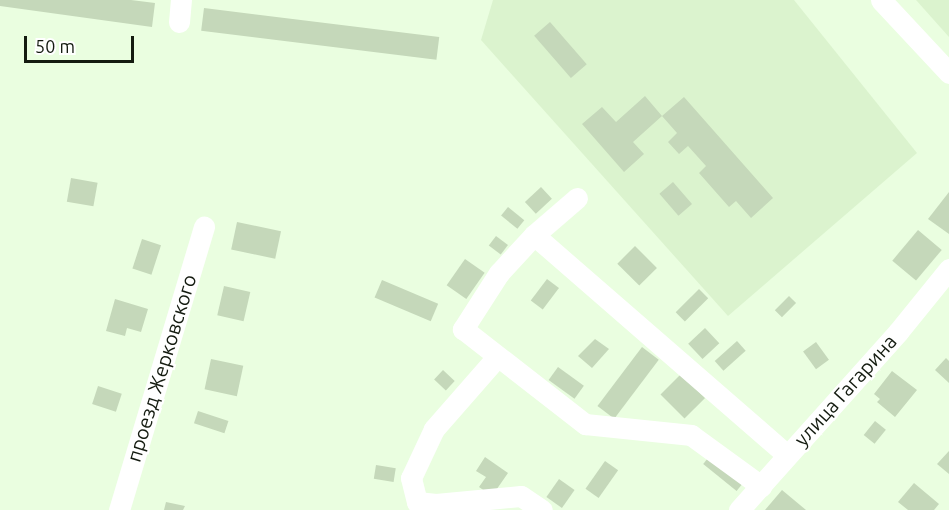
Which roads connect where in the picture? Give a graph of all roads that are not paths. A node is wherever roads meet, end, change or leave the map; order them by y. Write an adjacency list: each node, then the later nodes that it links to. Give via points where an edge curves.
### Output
1 (181, 0): 3 (street)
2 (881, 0): 4 (street)
3 (179, 22)
4 (949, 73)
5 (577, 198): 7 (street)
6 (204, 226): 12 (street, проезд Жерковского)
7 (534, 235): 9 (street, via 499,273 463,329); 10 (street)
8 (949, 269): 10 (street, улица Гагарина, via 898,332)
9 (497, 357): 11 (street, via 585,424 691,435); 13 (street, via 434,429 411,478 417,502 436,504 520,496)
10 (786, 454): 11 (street, улица Гагарина)
11 (760, 486): 14 (street, улица Гагарина)
12 (119, 510)
13 (542, 510)
14 (739, 510)

